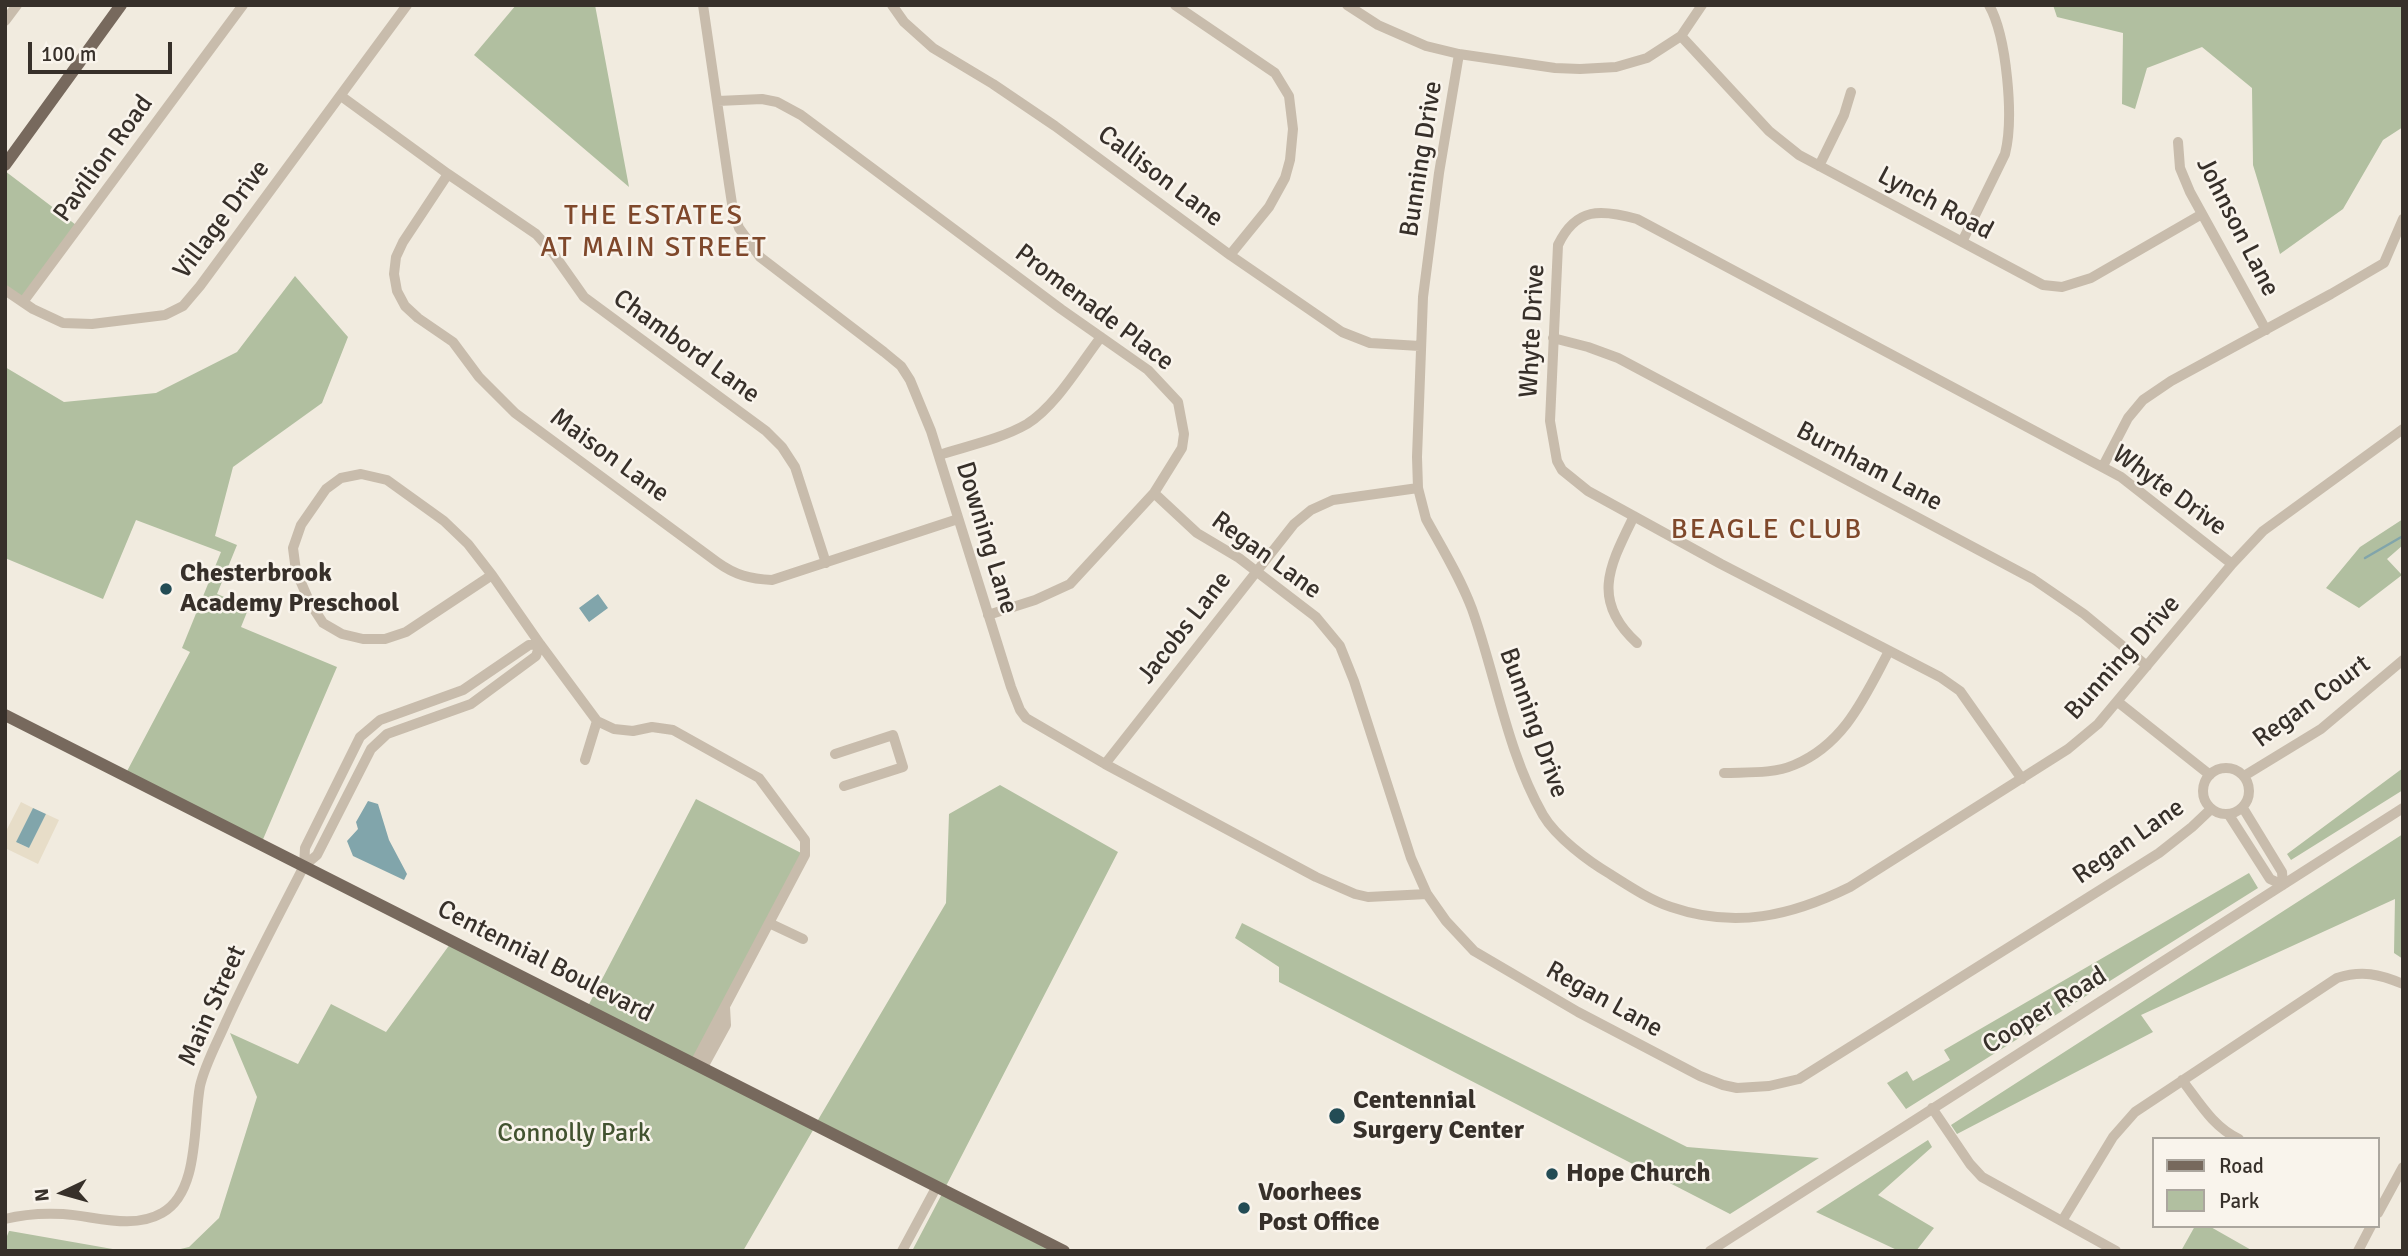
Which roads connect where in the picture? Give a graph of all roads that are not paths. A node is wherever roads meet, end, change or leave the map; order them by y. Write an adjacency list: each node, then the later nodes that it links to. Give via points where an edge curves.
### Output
1 (17, 5): 11 (street)
2 (121, 5): 18 (main road)
3 (243, 5): 26 (street, Pavilion Road)
4 (407, 5): 15 (street, Village Drive)
5 (704, 5): 16 (street, Downing Lane)
6 (892, 5): 24 (street, Callison Lane, via 933,48 1055,126)
7 (1175, 5): 24 (street, via 1275,73 1289,96 1293,129 1285,178 1269,207)
8 (1347, 5): 13 (street, via 1402,38)
9 (1702, 5): 12 (street)
10 (1989, 5): 23 (street, via 2004,58 2008,143)
11 (5, 21)
12 (1681, 36): 13 (street, via 1647,58 1616,67 1555,68); 19 (street, Lynch Road, via 1769,131)
13 (1459, 54): 30 (street, Bunning Drive, via 1439,173)
14 (1851, 92): 19 (street)
15 (341, 96): 20 (street, Chambord Lane); 26 (street, Village Drive, via 200,286 177,310 75,325 52,319)
16 (718, 101): 28 (street, Promenade Place, via 762,99 801,115); 32 (street, Downing Lane, via 733,210 748,243 901,366)
17 (2178, 142): 21 (street, Johnson Lane, via 2180,167)
18 (5, 164)
19 (1819, 166): 23 (street, Lynch Road)
20 (448, 174): 38 (street, Chambord Lane, via 536,234 584,297 602,312 782,447 795,467); 38 (street, Maison Lane, via 396,257 395,283 405,306 453,342 515,413 733,573 772,580)
21 (2202, 214): 23 (street, Lynch Road, via 2091,278 2062,287 2043,285); 27 (street, Johnson Lane)
22 (2403, 219): 27 (street, via 2384,263)
23 (1962, 242)
24 (1230, 255): 30 (street, Callison Lane, via 1342,332 1370,343)
25 (5, 289): 26 (street, Village Drive)
26 (23, 302)
27 (2266, 330): 33 (street, via 2143,400)
28 (1101, 337): 32 (street, via 1038,416 1004,434); 35 (street, Promenade Place, via 1148,370 1178,402 1182,448)
29 (1553, 338): 33 (street, Whyte Drive, via 1558,245 1577,221 1610,212 1637,219); 36 (street, Whyte Drive, via 1550,421 1557,461 1572,480); 47 (street, Burnham Lane, via 1618,358 1979,549 2061,597)
30 (1420, 346): 34 (street, Bunning Drive)
31 (2403, 429): 39 (street, Bunning Drive, via 2272,524)
32 (939, 455): 37 (street, Downing Lane)
33 (2103, 466): 39 (street, Whyte Drive)
34 (1419, 488): 40 (street, Jacobs Lane, via 1347,497 1311,510); 57 (street, Bunning Drive, via 1426,519 1472,608 1525,778 1545,818 1591,863 1670,907 1711,916 1754,918 1821,901)
35 (1154, 493): 40 (street, Regan Lane, via 1197,533); 42 (street, Promenade Place, via 1070,584)
36 (1634, 516): 43 (street, via 1614,558 1609,591 1615,618); 45 (street, Whyte Drive)
37 (958, 519): 38 (street, Maison Lane); 42 (street, Downing Lane)
38 (826, 563)
39 (2232, 564): 47 (street, Bunning Drive)
40 (1256, 571): 53 (street, Jacobs Lane); 65 (street, Regan Lane, via 1316,617 1340,646)
41 (492, 575): 41 (street, via 444,521 387,481 361,474 341,478 326,489 301,525 293,548 296,572 323,623 363,639 385,639 406,632); 44 (street)
42 (988, 615): 53 (street, Downing Lane, via 1026,718)
43 (1637, 643)
44 (540, 644): 50 (street); 63 (street, Main Street, via 536,656 471,704 387,734 371,749 317,855); 63 (street, Main Street, via 528,645 463,690 380,720 360,737 305,848)
45 (1889, 651): 54 (street, via 1848,724 1820,750 1782,768); 57 (street, Whyte Drive, via 1960,691)
46 (2403, 660): 56 (street, Regan Court, via 2321,729)
47 (2147, 666): 48 (street, Bunning Drive)
48 (2118, 702): 55 (street); 57 (street, Bunning Drive, via 2068,749)
49 (5, 715): 63 (main road, Centennial Boulevard)
50 (597, 721): 52 (street); 66 (street, via 614,729 673,730 759,778 805,840 804,855)
51 (835, 754): 58 (street, via 893,735 903,766)
52 (585, 760)
53 (1105, 764): 65 (street, Downing Lane, via 1354,894)
54 (1724, 773)
55 (2210, 775): 56 (street, via 2227,768); 59 (street, via 2203,790)
56 (2244, 776): 60 (street, via 2250,795)
57 (2022, 779)
58 (844, 786)
59 (2211, 808): 62 (street); 65 (street, Regan Lane, via 2147,861 1799,1079 1769,1086 1723,1085 1578,1013 1474,951)
60 (2243, 808): 62 (street); 64 (street, via 2283,872)
61 (2403, 808): 64 (street, Cooper Road)
62 (2229, 815): 64 (street, via 2270,879)
63 (304, 866): 69 (main road, Centennial Boulevard); 76 (street, Main Street, via 206,1067 189,1175 179,1198 162,1214 137,1223 61,1214)
64 (2283, 885): 71 (street, Cooper Road)
65 (1427, 894)
66 (769, 923): 67 (street); 69 (street, via 725,1007 726,1025)
67 (803, 939)
68 (2403, 984): 70 (street, via 2366,972 2337,978)
69 (699, 1065): 74 (main road, Centennial Boulevard)
70 (2182, 1080): 72 (street, via 2214,1123); 77 (street, via 2135,1112 2113,1137)
71 (1932, 1108): 77 (street, via 1982,1177); 81 (street, Cooper Road)
72 (2235, 1137)
73 (2403, 1167): 75 (street)
74 (937, 1186): 79 (street); 80 (main road, Centennial Boulevard)
75 (2380, 1209)
76 (5, 1219)
77 (2062, 1221): 82 (street)
78 (2370, 1228): 83 (street)
79 (902, 1251)
80 (1064, 1251)
81 (1710, 1251)
82 (2116, 1251)
83 (2358, 1251)

